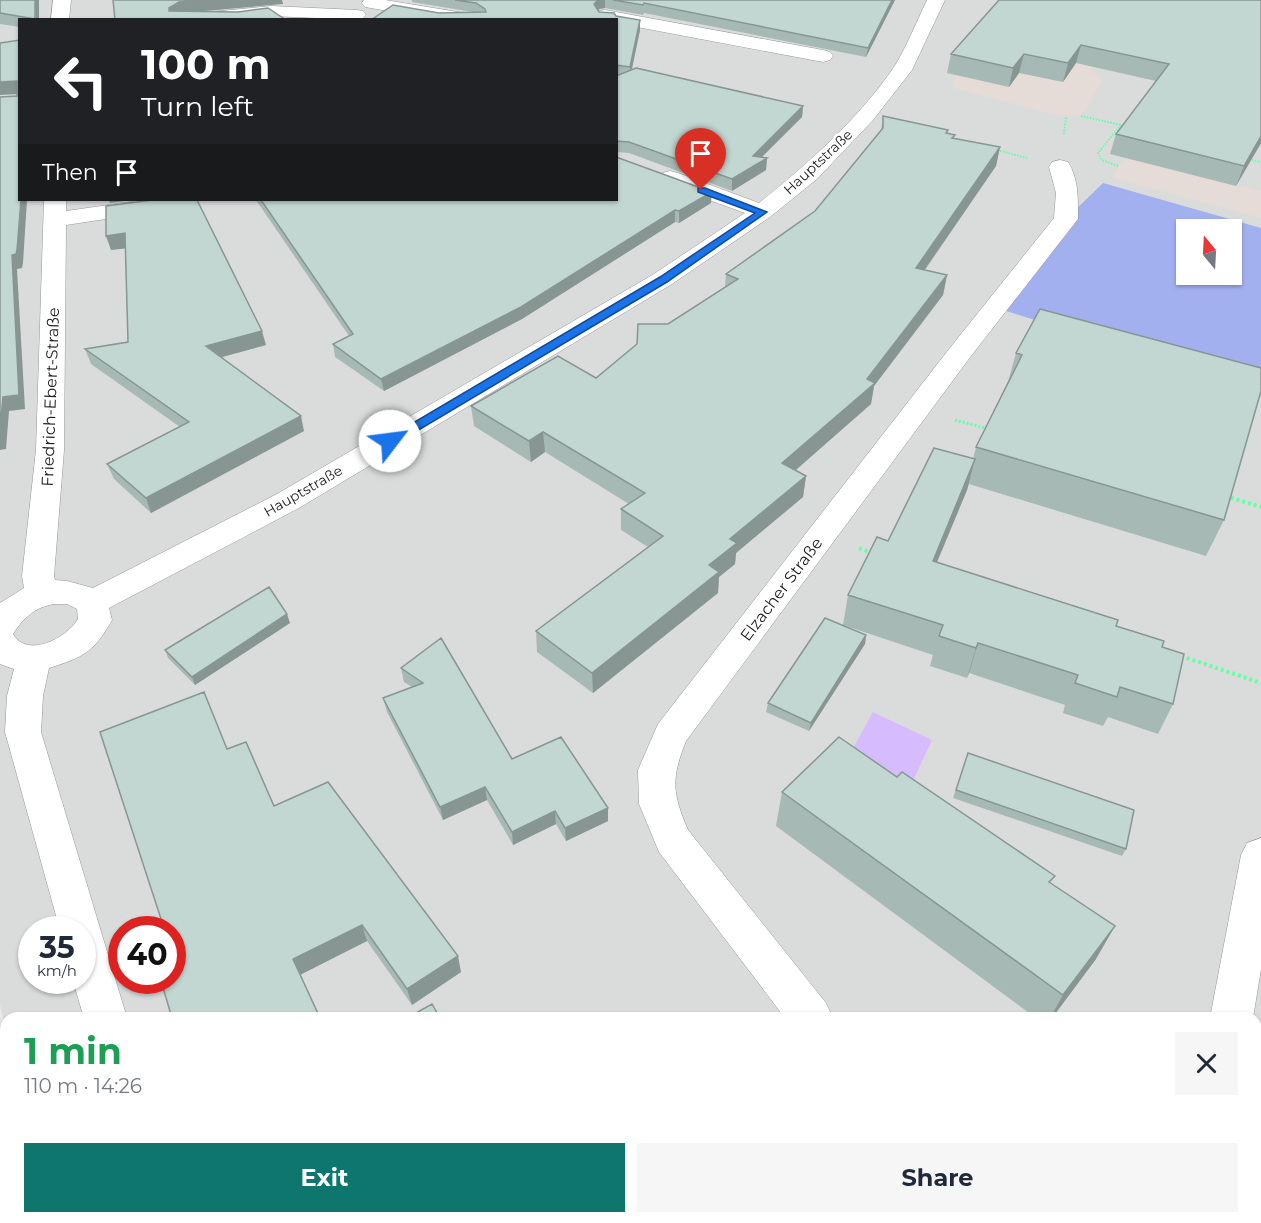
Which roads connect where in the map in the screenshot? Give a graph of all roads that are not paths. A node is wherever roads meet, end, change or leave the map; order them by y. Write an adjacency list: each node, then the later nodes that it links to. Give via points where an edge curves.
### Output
1 (62, 0): 5 (street)
2 (936, 0): 13 (street, Hauptstraße, via 902,70 866,116 809,174)
3 (363, 9): 6 (street, via 271,11); 7 (street)
4 (606, 12): 8 (street)
5 (60, 18)
6 (202, 18)
7 (455, 18)
8 (823, 56)
9 (1060, 167): 24 (street, Elzacher Straße, via 1067,193 1066,219 671,734 656,770 658,804 673,840)
10 (653, 172): 13 (street)
11 (172, 201): 12 (street)
12 (55, 210): 14 (street, Friedrich-Ebert-Straße, via 50,450 38,576)
13 (762, 212): 15 (street, Hauptstraße, via 663,279 288,501)
14 (41, 594): 15 (street, via 65,591); 16 (street, via 14,608)
15 (92, 603): 18 (street, via 95,620 84,638 61,653)
16 (0, 628)
17 (0, 640): 18 (street, via 2,647 15,656)
18 (34, 659): 20 (street, via 25,696 23,732)
19 (1261, 855): 21 (street)
20 (76, 916)
21 (1255, 920): 25 (street)
22 (96, 987): 23 (street)
23 (103, 1012)
24 (806, 1012)
25 (1232, 1012)

